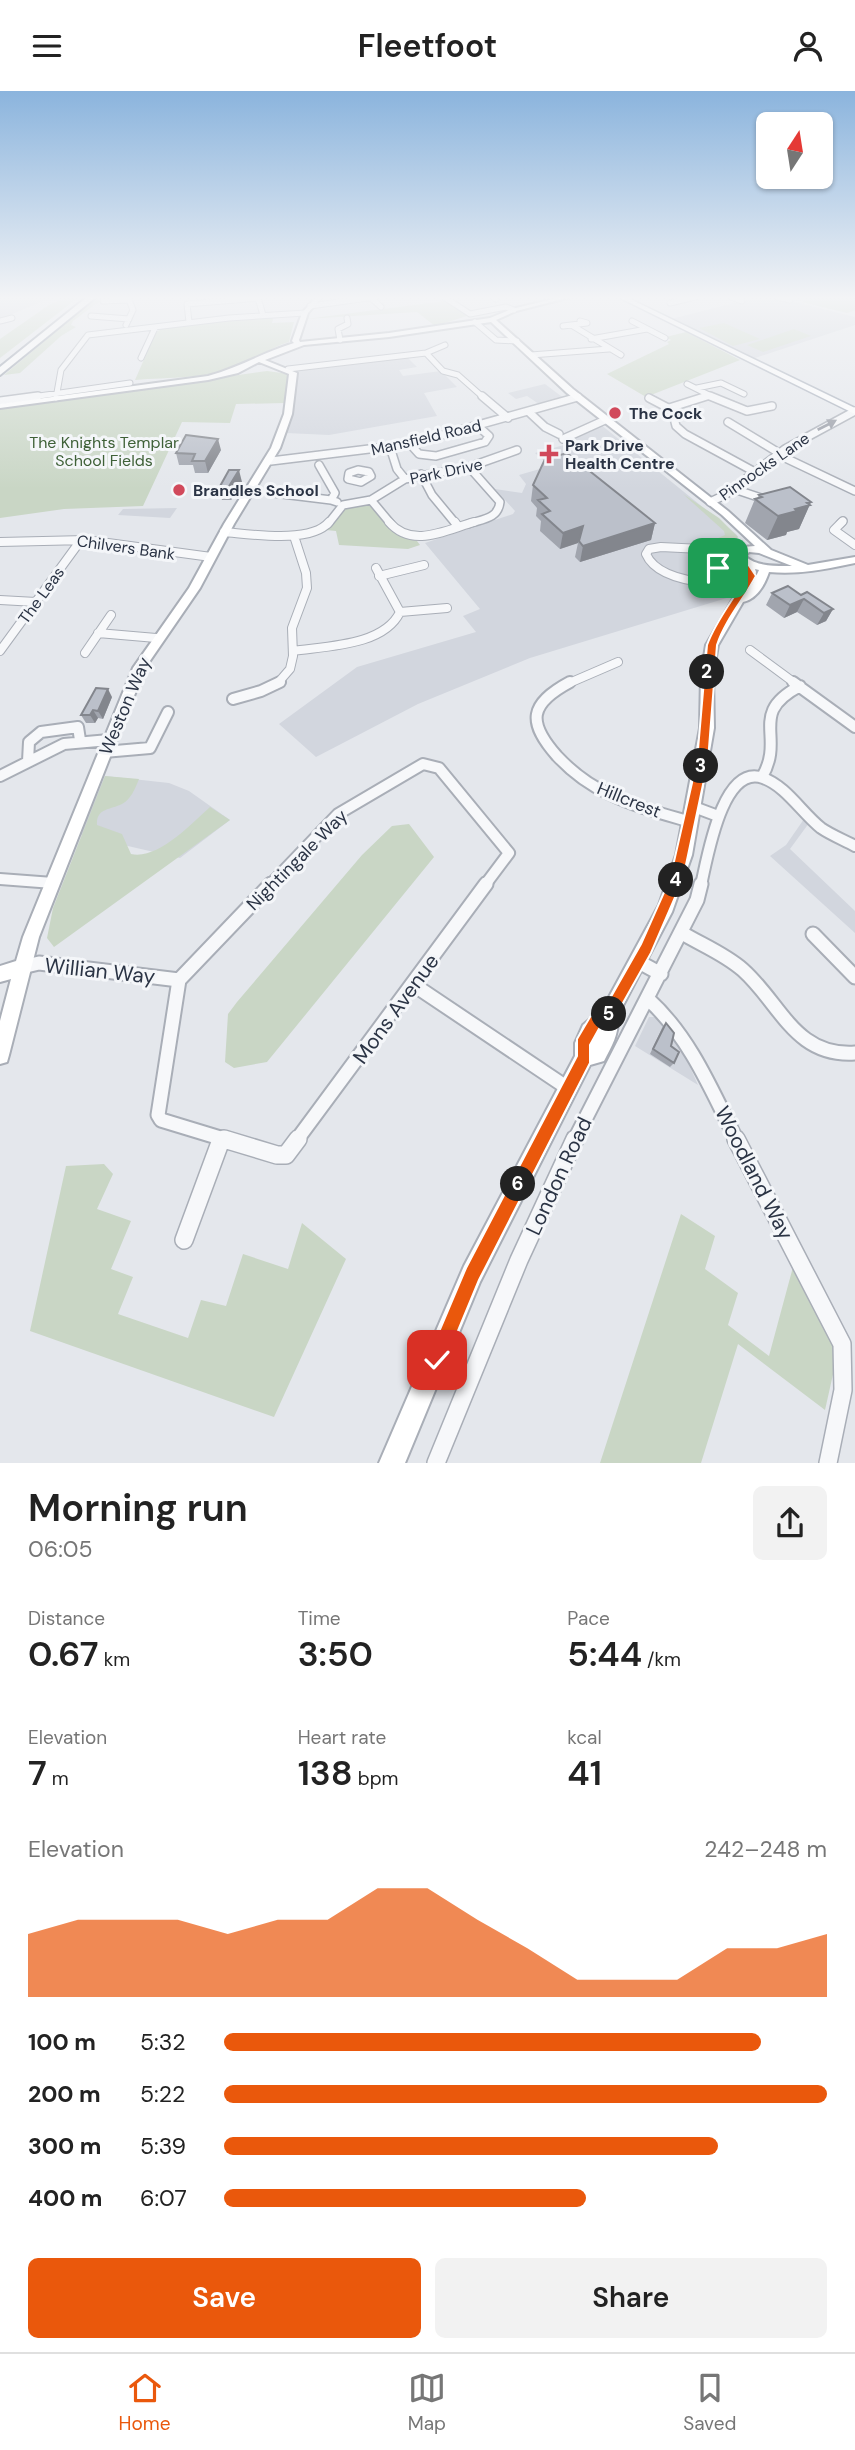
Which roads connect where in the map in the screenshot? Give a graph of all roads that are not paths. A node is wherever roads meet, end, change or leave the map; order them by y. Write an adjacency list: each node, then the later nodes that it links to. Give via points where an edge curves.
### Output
1 (68, 361): 13 (street)
2 (255, 361): 13 (main road, via 208,378)
3 (265, 361): 8 (main road)
4 (357, 361): 8 (street)
5 (434, 361): 22 (street, via 443,371 458,375)
6 (538, 361): 15 (main road)
7 (752, 361): 20 (main road)
8 (288, 369): 31 (main road, Weston Way, via 293,373 287,416)
9 (130, 383): 13 (street)
10 (687, 384): 11 (street)
11 (696, 388): 12 (street, via 722,383); 14 (street)
12 (744, 394)
13 (56, 395): 17 (main road)
14 (709, 395): 18 (street, via 741,419); 19 (street)
15 (578, 397): 21 (street, Mansfield Road); 23 (main road)
16 (649, 398): 19 (street)
17 (0, 403)
18 (772, 406)
19 (669, 408): 35 (street, via 685,434)
20 (855, 411): 30 (street, Pinnocks Lane, one-way to 20)
21 (530, 413): 22 (street, Mansfield Road); 23 (street, via 561,436)
22 (508, 418): 25 (street, Mansfield Road)
23 (605, 420): 44 (main road)
24 (728, 422): 30 (street)
25 (478, 426): 26 (street, Mansfield Road); 26 (street, via 489,436 485,442 440,455 419,454)
26 (410, 444): 27 (street, Mansfield Road)
27 (390, 447): 29 (street, Mansfield Road); 37 (street)
28 (517, 450): 33 (street, Park Drive)
29 (350, 453): 31 (street, Mansfield Road); 34 (street)
30 (778, 454): 35 (street, Pinnocks Lane); 39 (street)
31 (271, 461): 49 (main road, Weston Way)
32 (319, 465): 42 (street, via 335,493)
33 (469, 467): 36 (street, Park Drive); 47 (street, via 497,498 500,509 489,518)
34 (358, 470)
35 (753, 471): 38 (street, Pinnocks Lane)
36 (422, 474): 37 (street, Park Drive); 47 (street, via 429,492)
37 (405, 479): 43 (street, Park Drive)
38 (734, 489): 41 (street, via 763,501); 44 (street, Pinnocks Lane)
39 (855, 491)
40 (274, 493): 42 (street)
41 (778, 497)
42 (331, 500): 45 (street)
43 (371, 500): 45 (street, Park Drive); 47 (street, via 384,519 410,537 433,537)
44 (710, 502): 48 (main road)
45 (343, 505): 50 (street, via 322,529)
46 (843, 521): 53 (street, via 834,530)
47 (457, 525)
48 (743, 529): 54 (main road, London Road); 57 (main road)
49 (224, 532): 50 (street); 55 (main road, Weston Way)
50 (294, 536): 70 (street, via 307,583 291,634)
51 (82, 540): 52 (street, Chilvers Bank); 55 (street, Chilvers Bank); 61 (street, The Leas)
52 (0, 542)
53 (855, 545)
54 (744, 550): 57 (main road); 58 (main road, London Road, via 739,556); 58 (street, via 669,546 649,549 646,554 650,563 694,583 709,583 723,562)
55 (211, 557): 67 (main road, Weston Way, via 187,599)
56 (855, 560): 57 (main road, via 822,568)
57 (769, 561): 58 (main road); 62 (main road, London Road, via 759,585)
58 (745, 564): 62 (main road, London Road, via 751,579)
59 (424, 565): 64 (street, via 378,572)
60 (0, 600): 61 (street)
61 (36, 603): 69 (street, The Leas)
62 (737, 603): 82 (main road, London Road, via 717,629 712,645 707,727)
63 (447, 608): 64 (street)
64 (400, 612): 70 (street, via 394,625 380,634)
65 (111, 615): 66 (street)
66 (98, 633): 67 (street); 71 (street)
67 (156, 638): 78 (main road, Weston Way)
68 (750, 650): 73 (street)
69 (0, 651)
70 (293, 651): 74 (street, via 290,668 281,681)
71 (85, 653)
72 (618, 662): 84 (street, Hillcrest, via 587,673 550,695 536,715 540,734 565,764 594,787)
73 (800, 685): 76 (street); 81 (street, via 778,695 772,705 772,757)
74 (233, 699)
75 (168, 712): 78 (street, via 150,748)
76 (855, 727)
77 (80, 740): 78 (street); 79 (street); 79 (street, via 78,727 44,729 27,747)
78 (107, 746): 88 (main road, Weston Way)
79 (28, 761): 80 (street)
80 (0, 776)
81 (762, 777): 83 (street, via 750,778 728,793); 85 (street, via 822,828)
82 (694, 807): 83 (street); 84 (main road, London Road)
83 (718, 816): 89 (street, London Road, via 704,882)
84 (691, 823): 91 (main road, London Road, via 677,879)
85 (855, 846)
86 (509, 853): 96 (street, Nightingale Way, via 432,764 423,764 338,814); 97 (street, Mons Avenue)
87 (0, 879): 88 (street)
88 (53, 883): 92 (main road, Weston Way)
89 (682, 933): 94 (street, London Road); 99 (street, via 744,971 812,1045 831,1054)
90 (813, 934): 95 (street)
91 (639, 962): 94 (street); 101 (main road, London Road, via 609,1014 610,1031 597,1054 584,1057)
92 (22, 967): 93 (main road); 96 (street, Willian Way, via 39,963); 100 (main road, Weston Way)
93 (0, 974)
94 (661, 974): 98 (street, London Road)
95 (855, 977)
96 (179, 979): 102 (street, via 158,1115 170,1125)
97 (414, 985): 101 (street); 102 (street, Mons Avenue, via 286,1155)
98 (648, 999): 104 (street, Woodland Way, via 667,1016 692,1053); 106 (street, London Road, via 568,1152)
99 (855, 1053)
100 (0, 1055)
101 (569, 1089): 105 (main road, London Road, via 472,1274)
102 (221, 1140): 103 (street)
103 (184, 1240)
104 (848, 1345): 109 (street)
105 (437, 1360): 106 (street); 107 (main road, London Road)
106 (468, 1383): 108 (street, London Road)
107 (393, 1463)
108 (436, 1463)
109 (828, 1463)

